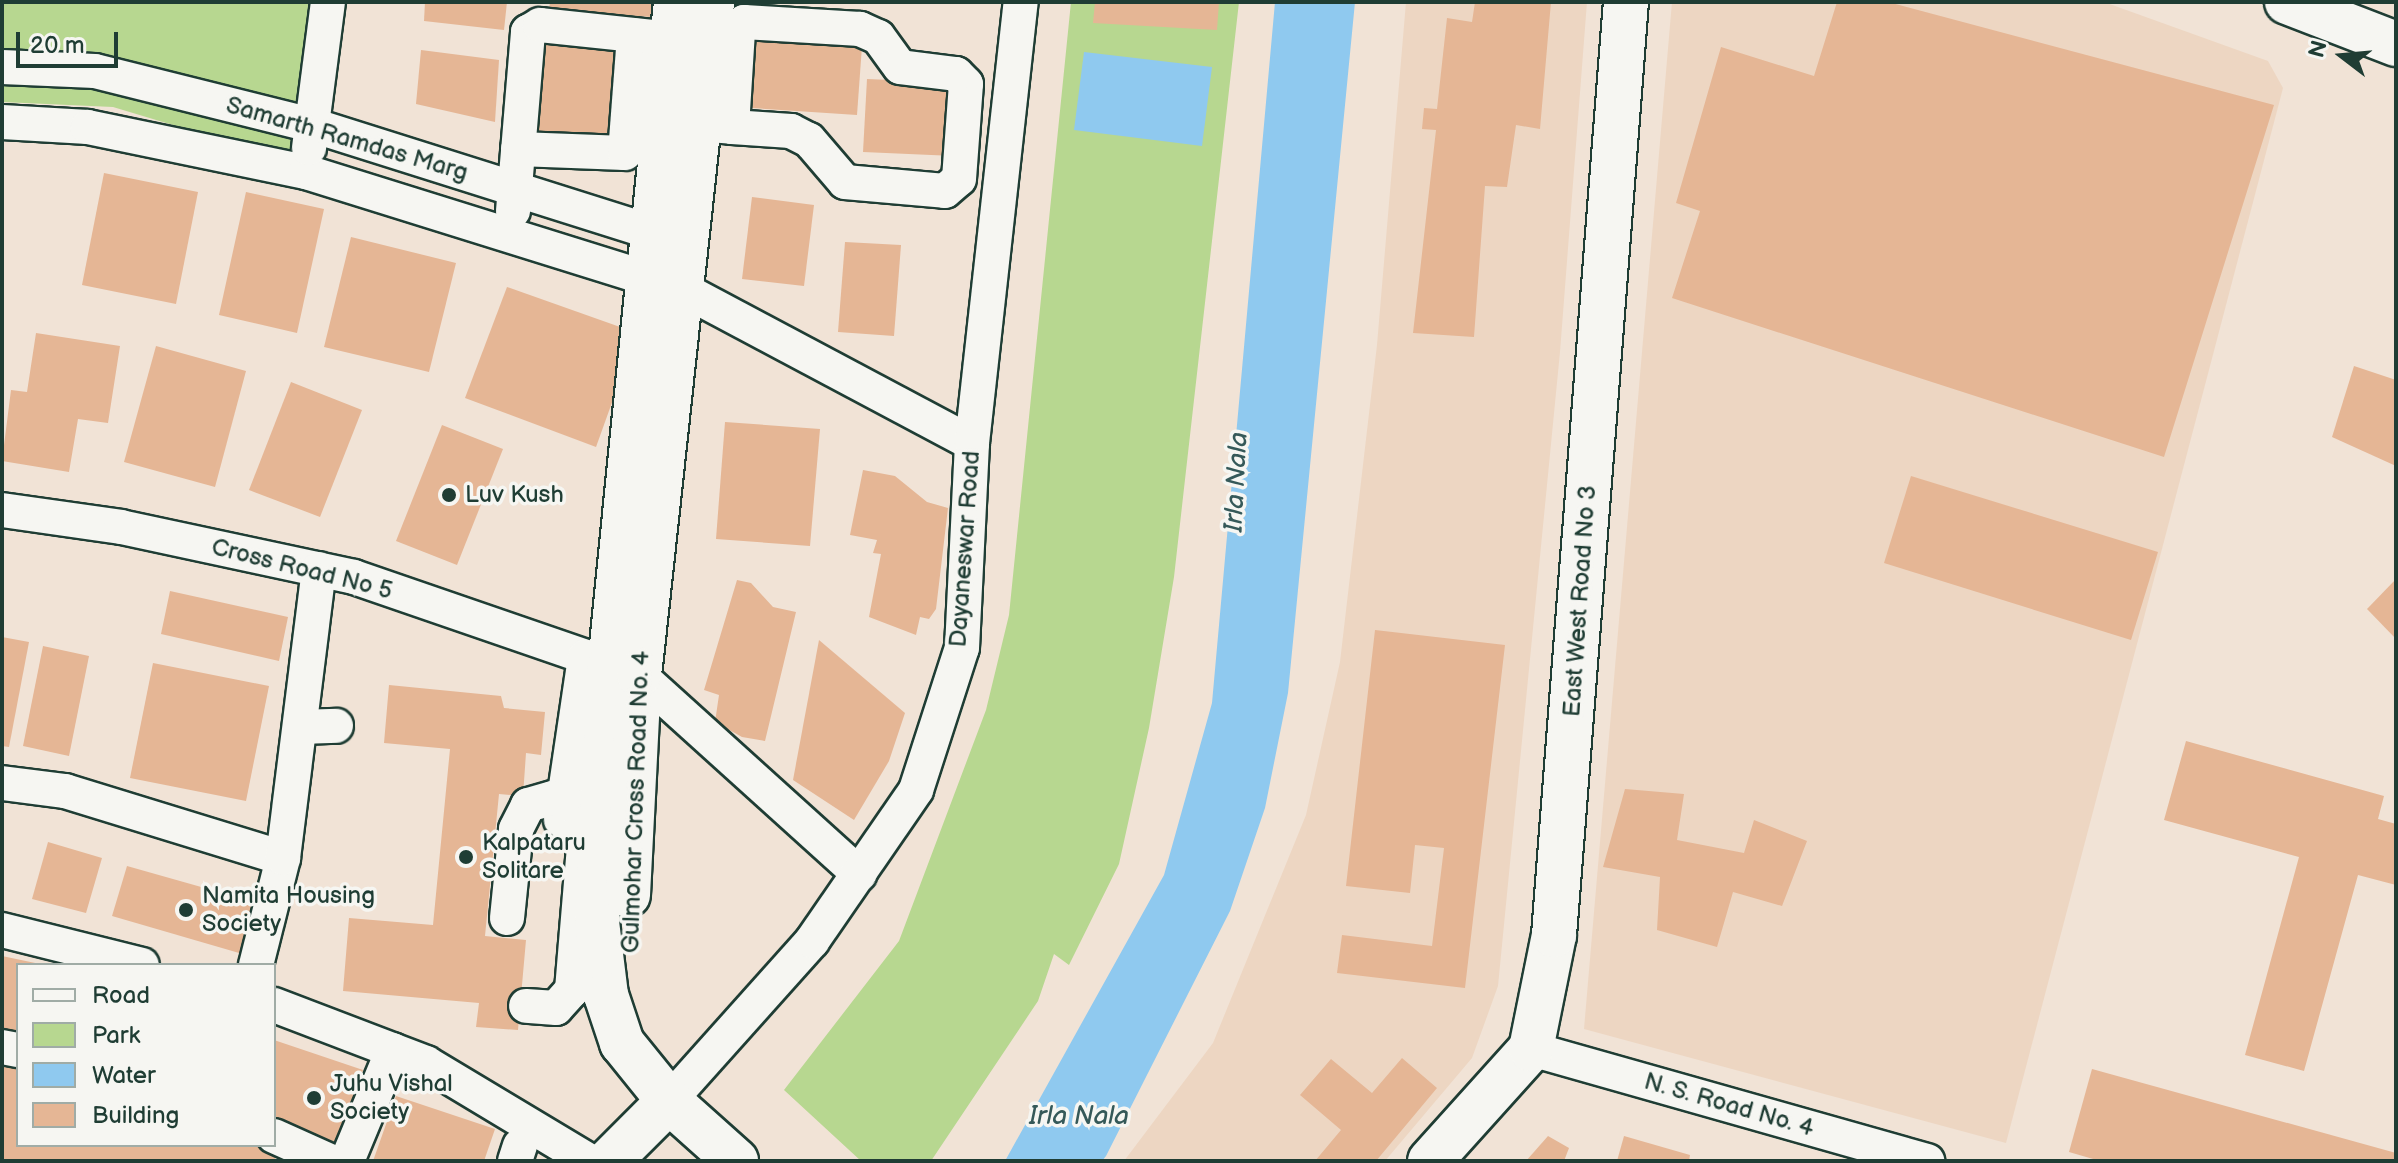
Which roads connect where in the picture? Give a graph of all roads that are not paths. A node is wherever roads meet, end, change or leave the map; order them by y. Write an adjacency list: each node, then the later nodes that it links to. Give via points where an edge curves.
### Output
1 (328, 2): 10 (street)
2 (712, 2): 11 (street, Gulmohar Cross Road No. 4)
3 (1021, 2): 18 (street, Dayaneswar Road)
4 (1626, 2): 37 (street, East West Road No 3, via 1554,935)
5 (2300, 4): 7 (street)
6 (661, 25): 12 (street, via 625,153); 12 (street, via 533,27 523,47); 16 (street, Gulmohar Cross Road No. 4)
7 (2373, 25)
8 (2, 67): 10 (street, Samarth Ramdas Marg, via 95,71)
9 (2, 122): 13 (street, Samarth Ramdas Marg, via 88,127)
10 (312, 125): 13 (street); 14 (street, Samarth Ramdas Marg)
11 (715, 126): 11 (street, via 801,134 845,182 945,191 959,179 966,84 956,74 900,67 878,37 860,29 744,22); 16 (street, Gulmohar Cross Road No. 4)
12 (518, 149): 14 (street)
13 (306, 172): 15 (street, Samarth Ramdas Marg)
14 (515, 188): 15 (street); 16 (street, Samarth Ramdas Marg)
15 (511, 235): 17 (street, Samarth Ramdas Marg)
16 (670, 238): 17 (street, Gulmohar Cross Road No. 4)
17 (666, 284): 18 (street, Samarth Ramdas Marg); 21 (street, Gulmohar Cross Road No. 4)
18 (972, 443): 27 (street, Dayaneswar Road, via 962,648 916,790)
19 (2, 510): 20 (street, Cross Road No 5, via 121,527)
20 (319, 569): 21 (street, Cross Road No 5); 23 (street)
21 (611, 666): 25 (street); 27 (street); 33 (street, Gulmohar Cross Road No. 4); 38 (street, Gulmohar Cross Road No. 4, via 627,935 643,1030)
22 (336, 726): 23 (street)
23 (301, 727): 26 (street)
24 (2, 783): 26 (street, via 65,791)
25 (563, 810): 28 (street, via 537,800 521,817); 33 (street, via 584,814 586,823)
26 (283, 858): 32 (street)
27 (859, 874): 38 (street, Dayaneswar Road, via 812,941)
28 (507, 918)
29 (2, 930): 30 (street)
30 (101, 959): 31 (street)
31 (128, 963)
32 (257, 963)
33 (589, 996): 35 (street, via 545,1010); 38 (street, Gulmohar Cross Road No. 4)
34 (276, 1006): 36 (street)
35 (526, 1006)
36 (386, 1041): 42 (street); 43 (street); 44 (street)
37 (1531, 1049): 40 (street, N. S. Road No. 4); 47 (street)
38 (669, 1101): 45 (street); 46 (street)
39 (276, 1137): 41 (street)
40 (1920, 1160)
41 (330, 1161)
42 (347, 1161)
43 (358, 1161)
44 (589, 1161)
45 (609, 1161)
46 (736, 1161)
47 (1430, 1161)

